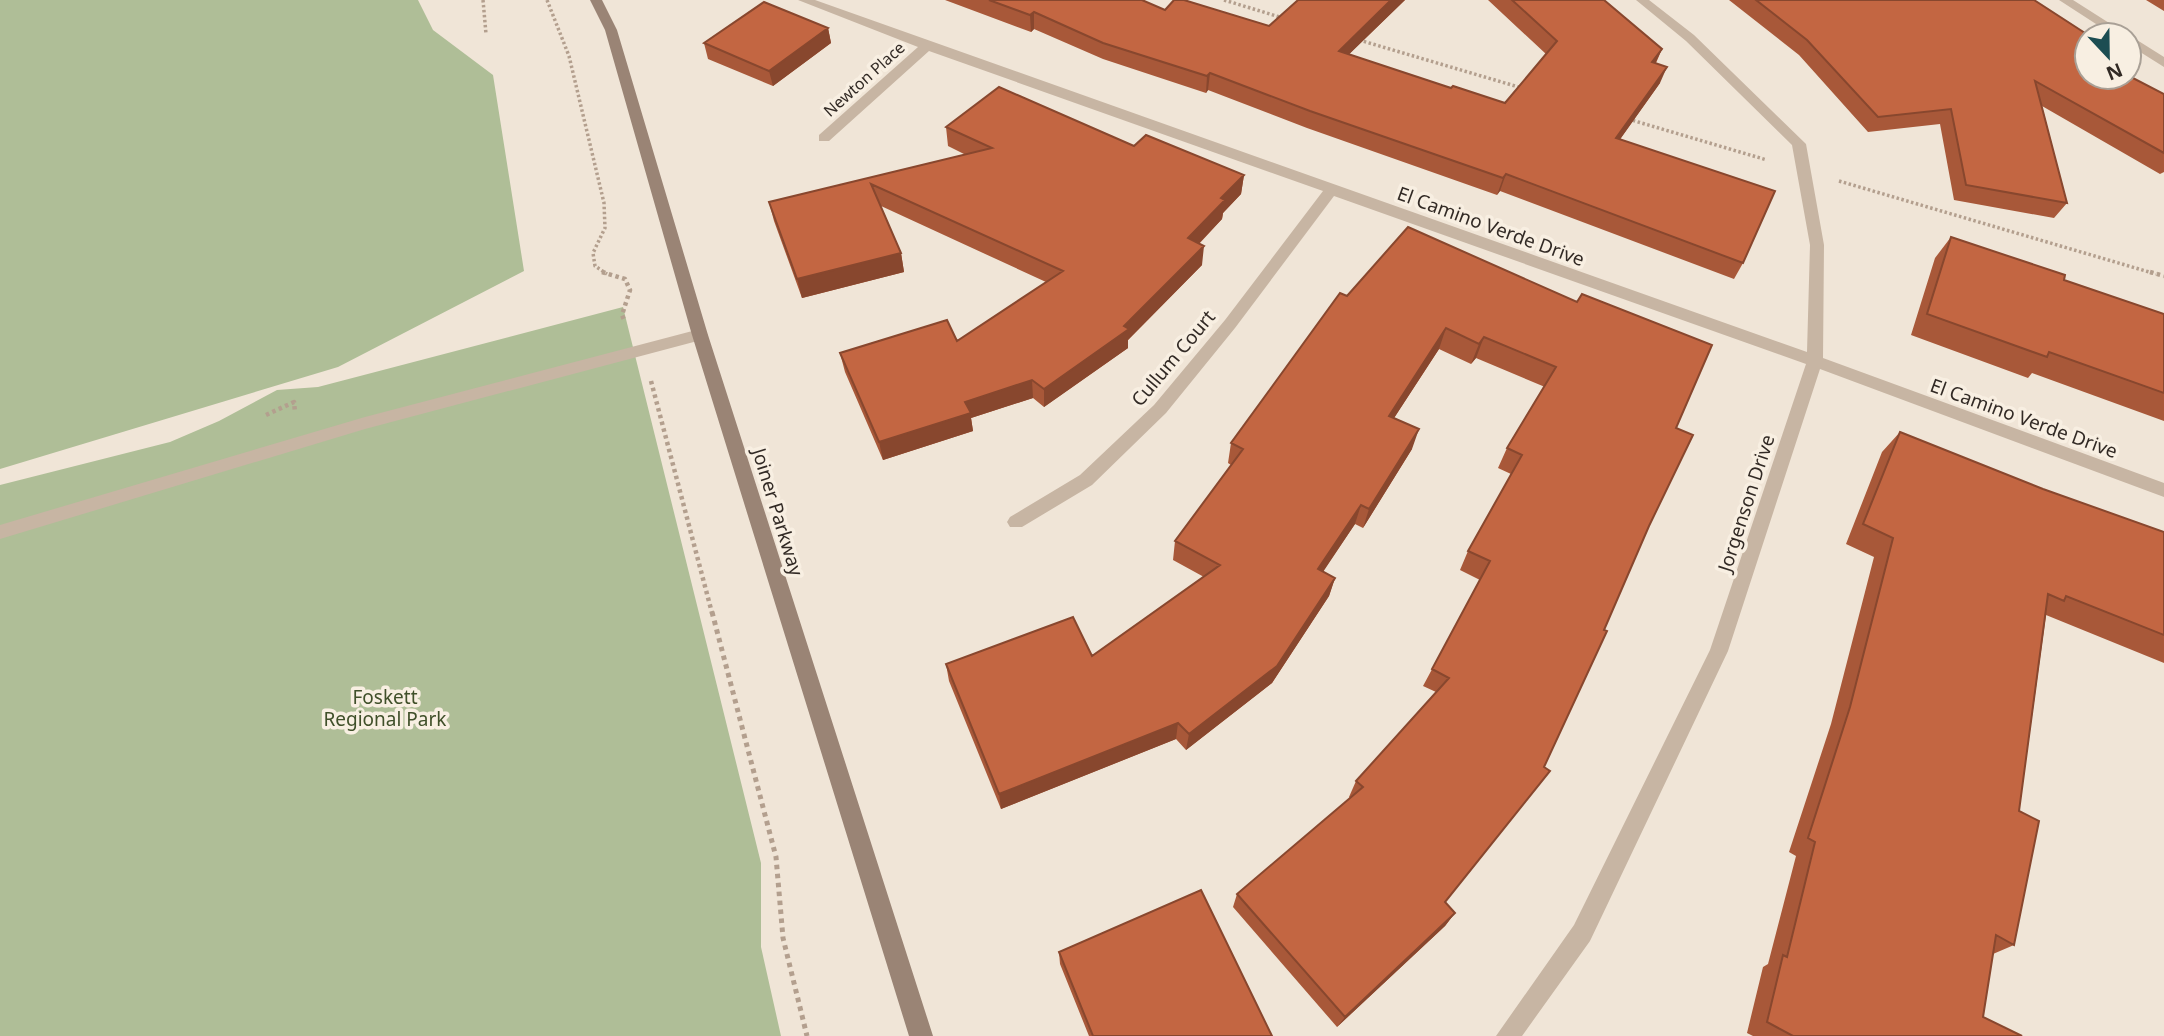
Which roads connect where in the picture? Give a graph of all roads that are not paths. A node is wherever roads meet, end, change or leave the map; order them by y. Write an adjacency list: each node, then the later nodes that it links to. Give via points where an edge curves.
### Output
1 (596, 0): 11 (street, Joiner Parkway, via 611,30)
2 (804, 0): 6 (street, El Camino Verde Drive)
3 (1642, 0): 12 (street, Jorgenson Drive, via 1690,38 1800,144 1816,245)
4 (2065, 0): 5 (street)
5 (2099, 21)
6 (927, 46): 9 (street, Newton Place); 10 (street, El Camino Verde Drive)
7 (2143, 48): 8 (street)
8 (2164, 62)
9 (824, 138)
10 (1332, 189): 12 (street, El Camino Verde Drive); 14 (street, Cullum Court, via 1160,408 1086,480)
11 (700, 335): 15 (street, via 365,423); 16 (street, Joiner Parkway)
12 (1815, 361): 13 (street, El Camino Verde Drive); 17 (street, Jorgenson Drive, via 1719,651 1582,933)
13 (2164, 490)
14 (1016, 522)
15 (0, 532)
16 (920, 1036)
17 (1508, 1036)

